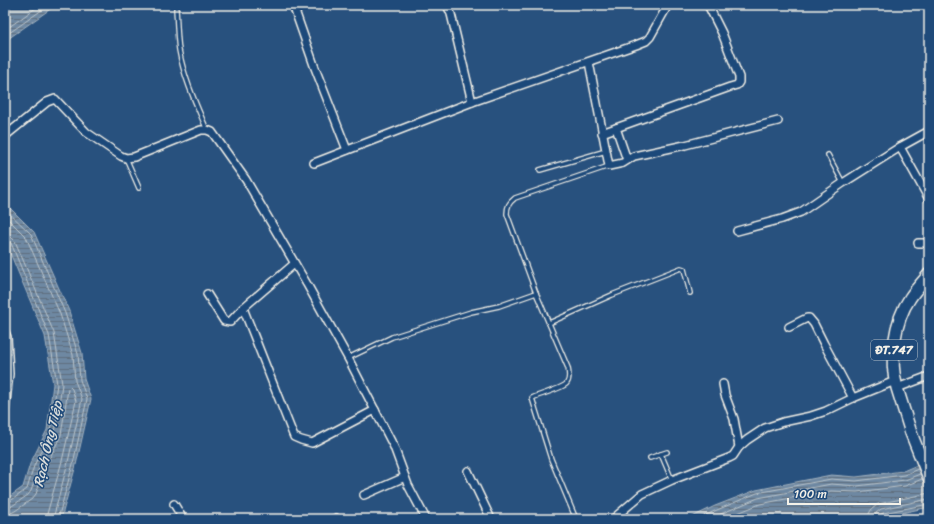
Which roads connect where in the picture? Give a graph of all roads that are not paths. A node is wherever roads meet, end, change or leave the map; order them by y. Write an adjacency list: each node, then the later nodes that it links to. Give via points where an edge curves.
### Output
1 (294, 5): 15 (street)
2 (447, 5): 7 (street)
3 (668, 5): 6 (street, via 646,41)
4 (708, 5): 9 (street, via 722,33 739,82)
5 (176, 9): 10 (lane, via 179,50 185,76)
6 (589, 62): 7 (street); 12 (street)
7 (472, 102): 15 (street)
8 (778, 121): 19 (street, via 634,156)
9 (616, 128): 12 (street); 19 (street)
10 (207, 130): 18 (street); 29 (street, via 212,132 246,180)
11 (929, 131): 14 (street)
12 (602, 133): 16 (street)
13 (5, 136): 18 (street, via 55,98 86,132)
14 (900, 147): 23 (street); 25 (street)
15 (347, 150): 20 (street)
16 (606, 151): 21 (street); 22 (lane)
17 (828, 156): 23 (lane)
18 (126, 158): 24 (lane)
19 (625, 162): 21 (street)
20 (314, 163)
21 (609, 166): 31 (lane, via 516,198 508,204 507,214)
22 (540, 170)
23 (844, 183): 26 (street, via 802,212)
24 (139, 188)
25 (929, 199)
26 (737, 231)
27 (929, 243): 28 (street)
28 (918, 244)
29 (294, 264): 34 (street); 38 (street)
30 (929, 274): 41 (main road, ĐT.747, via 909,299 900,319 895,337 893,362)
31 (536, 293): 35 (lane); 38 (lane, via 392,337)
32 (690, 293): 35 (lane, via 684,269 681,268)
33 (207, 294): 34 (street, via 224,321 230,322)
34 (243, 308): 43 (street, via 294,437 312,442)
35 (549, 323): 58 (lane, via 568,368 569,380 565,386 532,398 551,459)
36 (789, 327): 42 (street, via 807,318 811,319)
37 (5, 332): 44 (street, via 9,374)
38 (348, 358): 43 (street)
39 (929, 376): 41 (street)
40 (723, 384): 45 (street, via 724,395 734,419)
41 (896, 384): 42 (street); 51 (main road, ĐT.747)
42 (853, 398): 45 (street, via 826,411 765,428)
43 (375, 410): 50 (street, via 394,447)
44 (5, 411)
45 (739, 447): 52 (street, via 729,458)
46 (667, 452): 47 (lane)
47 (661, 454): 48 (lane); 52 (lane)
48 (650, 458)
49 (468, 471): 57 (street)
50 (405, 477): 53 (street); 56 (street)
51 (929, 478)
52 (672, 480): 59 (street, via 642,494)
53 (364, 495)
54 (174, 504): 55 (street)
55 (183, 519)
56 (426, 519)
57 (491, 519)
58 (576, 519)
59 (613, 519)

